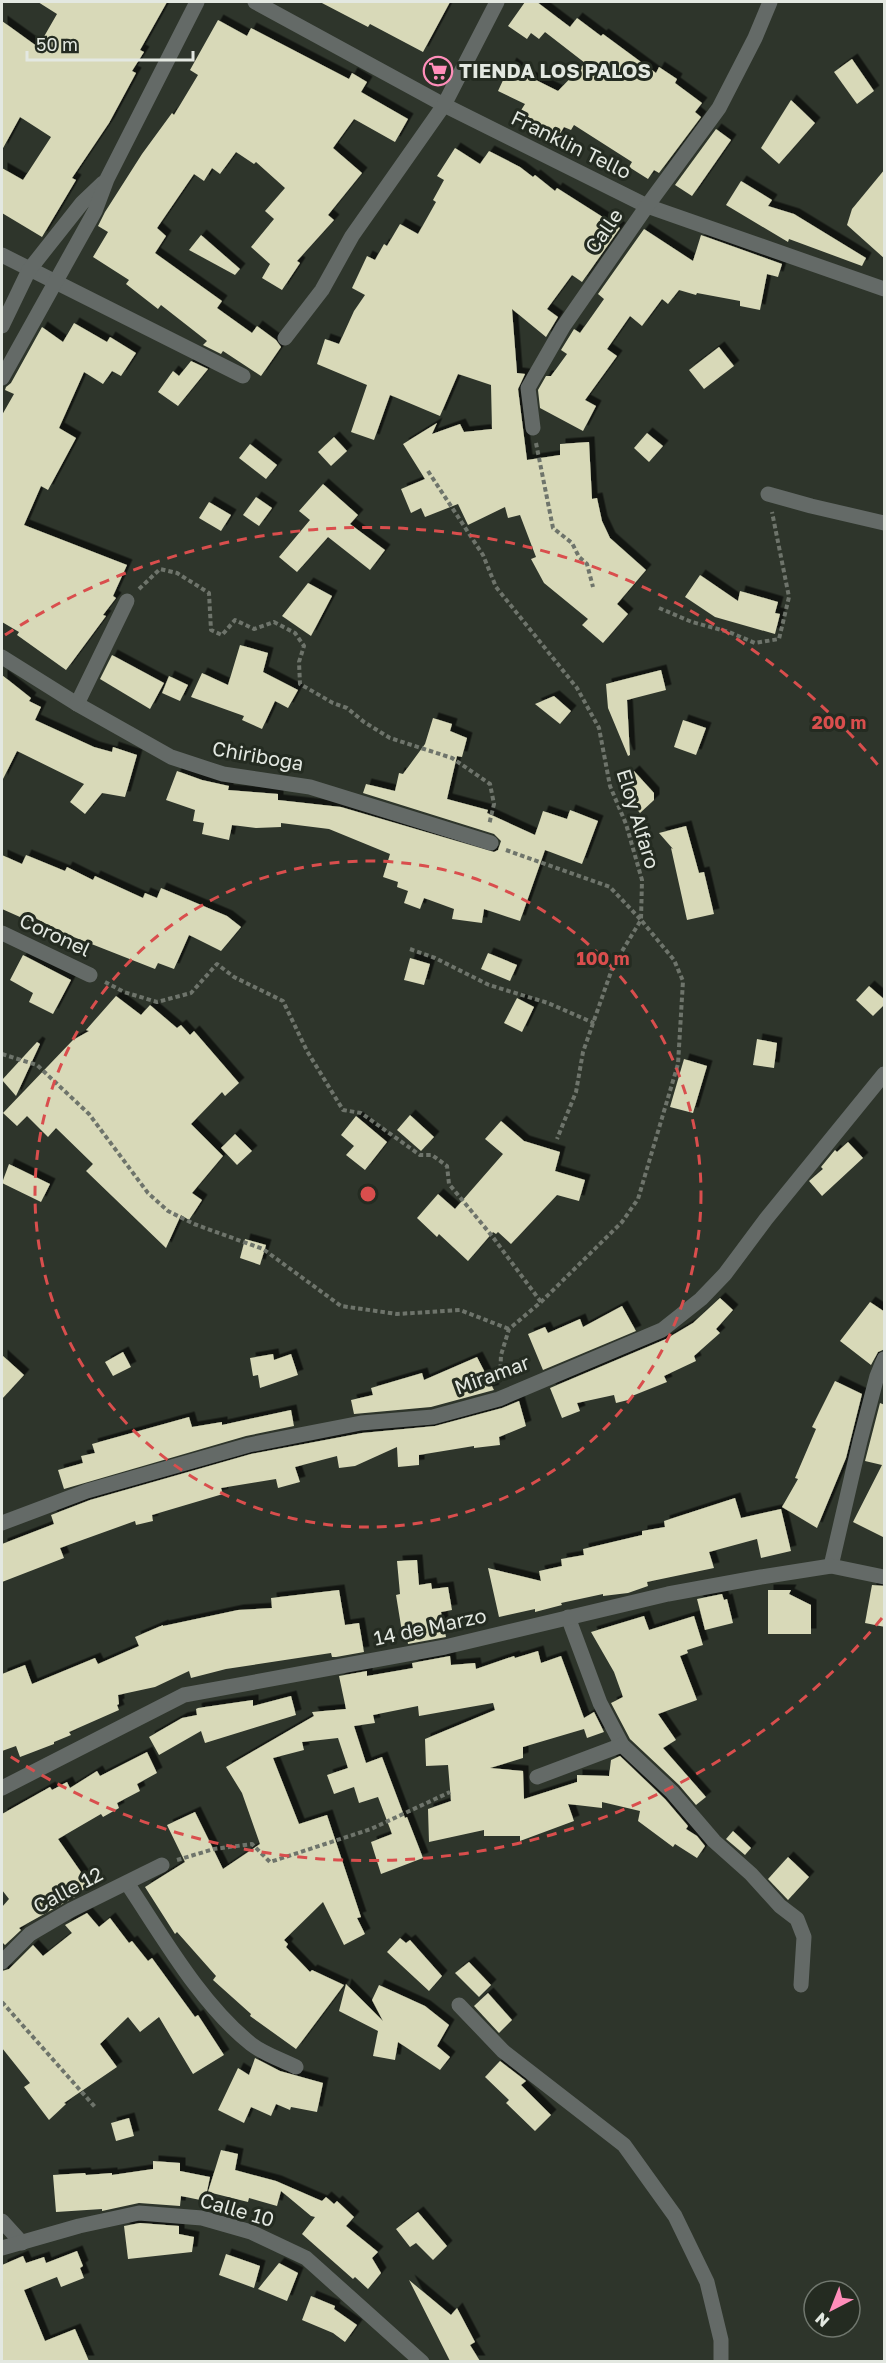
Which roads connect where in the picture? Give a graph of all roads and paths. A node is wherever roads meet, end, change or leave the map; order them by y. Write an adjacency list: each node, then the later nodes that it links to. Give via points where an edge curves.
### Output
1 (197, 2): 6 (street)
2 (255, 2): 5 (street, Franklin Tello)
3 (497, 2): 5 (street)
4 (770, 2): 7 (street, Calle, via 719,108)
5 (444, 105): 7 (street, Franklin Tello); 13 (street, via 352,236 322,290)
6 (107, 179): 9 (street, via 82,203); 10 (street, via 95,211)
7 (647, 206): 11 (street, Franklin Tello); 16 (street, Calle, via 563,327 528,388)
8 (2, 255): 9 (street)
9 (29, 270): 10 (street); 12 (street)
10 (55, 283): 14 (street); 15 (street)
11 (885, 289)
12 (2, 326)
13 (285, 338)
14 (243, 376)
15 (2, 378)
16 (533, 428): 20 (path, via 553,528 572,543 587,564)
17 (428, 471): 26 (path, Eloy Alfaro, via 483,555 496,587 577,688 599,728 610,786 642,880)
18 (768, 494): 19 (street); 22 (path, via 789,597 779,639 755,643)
19 (885, 523)
20 (593, 587)
21 (127, 601): 24 (street); 25 (path, via 160,569 177,573 209,593 211,630 222,635 235,620 254,629 274,622 295,633 304,646 299,662 300,684 347,708 390,738 452,758 490,784 494,804 489,829)
22 (659, 608)
23 (2, 657): 24 (street, Chiriboga)
24 (77, 704): 25 (street, Chiriboga, via 171,757 223,774 310,787)
25 (491, 843): 26 (path, via 610,887)
26 (641, 920): 30 (path, via 613,966); 34 (path, via 674,960 683,981 678,1064 638,1199 622,1222)
27 (2, 933): 29 (street, Coronel)
28 (410, 949): 30 (path, via 489,985 548,1003)
29 (90, 975): 34 (path, via 124,992 158,1002 191,993 217,964 234,977 283,1001 307,1051 343,1110 361,1113 420,1155 432,1155 447,1166 449,1184)
30 (594, 1023): 33 (path, via 576,1092)
31 (2, 1054): 35 (path, via 37,1065 78,1103 148,1193 168,1211 263,1249 341,1306 397,1314 460,1310)
32 (885, 1074): 37 (street, Miramar, via 701,1299 662,1330)
33 (557, 1140)
34 (541, 1302): 35 (path)
35 (509, 1329): 37 (path, via 501,1355)
36 (885, 1359): 39 (street, via 877,1376)
37 (499, 1399): 38 (street, Miramar, via 433,1417 361,1423 249,1445 87,1491)
38 (2, 1523)
39 (831, 1566): 40 (street, 14 de Marzo); 41 (street, 14 de Marzo, via 668,1594)
40 (885, 1577)
41 (568, 1617): 42 (street); 44 (street, 14 de Marzo, via 445,1647 184,1695)
42 (621, 1745): 43 (street); 49 (street, via 797,1919 804,1937)
43 (537, 1777)
44 (2, 1788)
45 (450, 1792): 46 (path, via 371,1829 270,1862 252,1844 213,1849)
46 (162, 1865): 47 (street, Calle 12)
47 (127, 1883): 48 (street, Calle 12, via 30,1934); 52 (street, via 222,2018 253,2046)
48 (2, 1962)
49 (801, 1985)
50 (2, 2002): 53 (path)
51 (459, 2005): 58 (street, via 503,2051 624,2145 675,2216 707,2282 721,2340)
52 (296, 2067)
53 (95, 2107)
54 (2, 2221): 55 (street)
55 (22, 2243): 56 (street, Calle 10); 57 (street, Calle 10, via 138,2213 202,2218 251,2232 306,2258)
56 (2, 2247)
57 (422, 2361)
58 (721, 2361)

